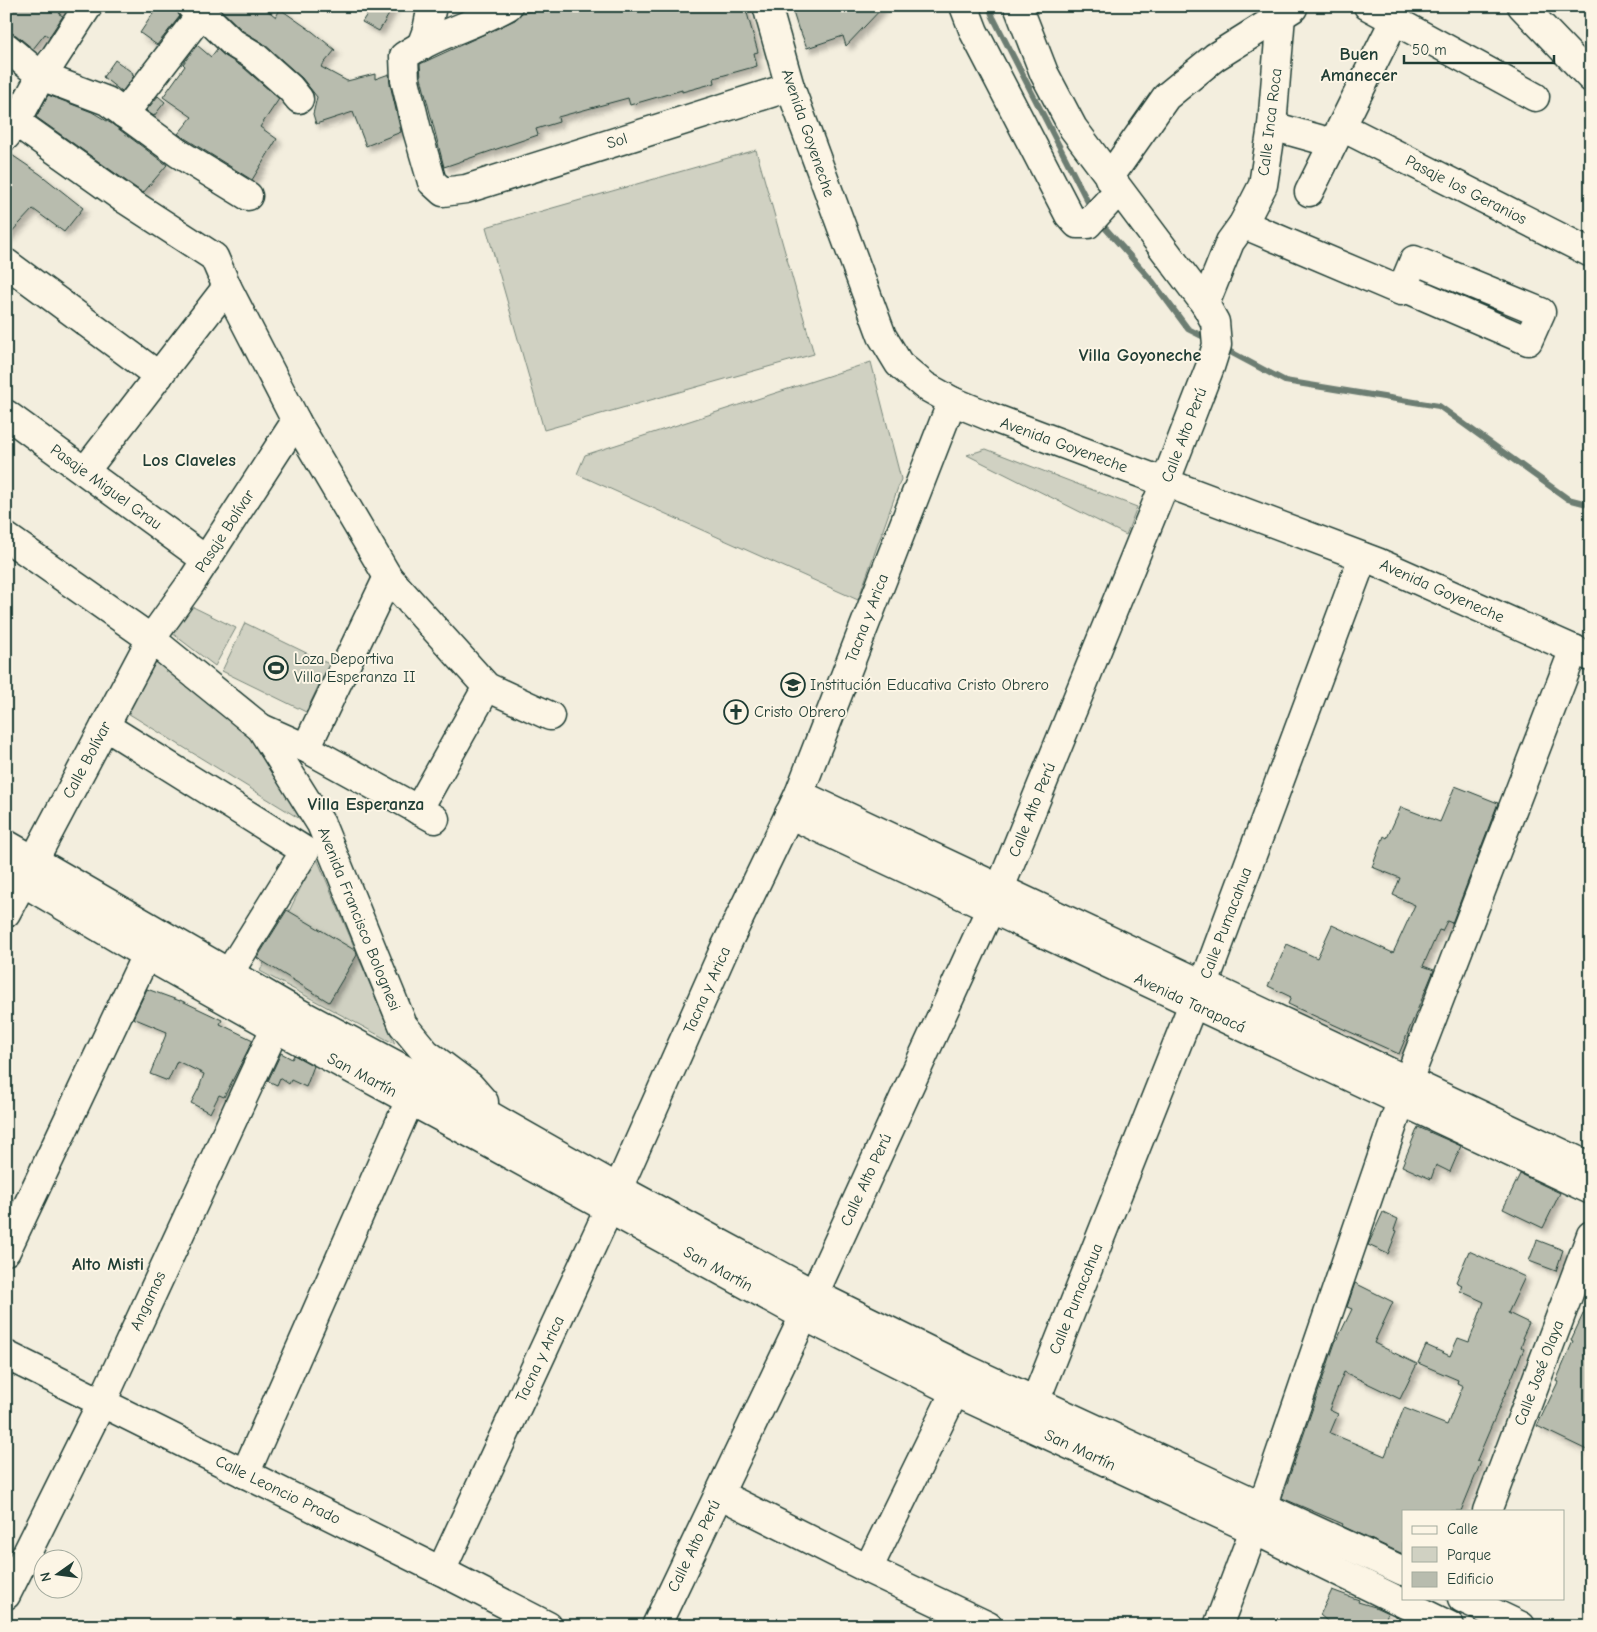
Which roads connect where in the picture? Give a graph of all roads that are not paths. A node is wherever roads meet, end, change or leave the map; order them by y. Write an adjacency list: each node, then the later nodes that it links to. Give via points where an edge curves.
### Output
1 (88, 6): 14 (street)
2 (432, 6): 12 (street, via 428,30)
3 (508, 6): 12 (street, via 488,18)
4 (767, 6): 16 (street, Avenida Goyeneche)
5 (964, 6): 25 (street, via 974,32 1069,215 1077,224)
6 (1018, 6): 25 (street, via 1044,73 1073,128)
7 (1368, 6): 11 (street)
8 (1522, 6): 15 (street)
9 (196, 10): 18 (street, via 233,42 253,54); 19 (street)
10 (1288, 11): 20 (street, Calle Inca Roca); 25 (street, via 1215,57 1166,97)
11 (1394, 21): 17 (street); 22 (street)
12 (421, 46): 16 (street, Sol, via 404,56 405,80 432,182 443,192 466,189)
13 (6, 47): 14 (street)
14 (41, 76): 19 (street, via 107,102); 21 (street)
15 (1591, 78)
16 (790, 87): 33 (street, Avenida Goyeneche, via 882,336 899,364 925,386)
17 (1535, 97)
18 (298, 98)
19 (124, 114): 24 (street, via 178,153)
20 (1272, 126): 22 (street, Pasaje los Geranios); 26 (street, Calle Inca Roca, via 1263,185)
21 (11, 129): 29 (street, via 214,257)
22 (1337, 135): 23 (street); 27 (street, Pasaje los Geranios)
23 (1308, 192)
24 (248, 196)
25 (1104, 200): 31 (street)
26 (1243, 224): 30 (street, via 1401,291); 31 (street, Calle Inca Roca, via 1230,242)
27 (1591, 253)
28 (6, 264): 32 (street)
29 (226, 287): 32 (street); 35 (street)
30 (1403, 287)
31 (1210, 313): 37 (street, Calle Alto Perú, via 1217,345)
32 (158, 376): 36 (street)
33 (952, 401): 37 (street, Avenida Goyeneche); 49 (street, Tacna y Arica)
34 (6, 414): 36 (street, Pasaje Miguel Grau)
35 (296, 421): 40 (street, Pasaje Bolívar); 41 (street)
36 (85, 471): 40 (street, Pasaje Miguel Grau)
37 (1165, 483): 39 (street, Avenida Goyeneche); 52 (street, Calle Alto Perú)
38 (6, 537): 42 (street, Avenida Francisco Bolognesi)
39 (1362, 557): 43 (street, Avenida Goyeneche); 56 (street, Calle Pumacahua)
40 (206, 560): 42 (street, Pasaje Bolívar)
41 (388, 577): 44 (street); 48 (street)
42 (151, 640): 46 (street, Calle Bolívar); 47 (street, Avenida Francisco Bolognesi)
43 (1583, 653): 59 (street)
44 (487, 687): 45 (street); 48 (street, via 427,814)
45 (550, 716)
46 (105, 726): 51 (street, Calle Bolívar); 55 (street, via 306,851)
47 (261, 728): 48 (street); 60 (street, Avenida Francisco Bolognesi, via 321,824 403,1025 426,1053 481,1097 486,1105)
48 (306, 748)
49 (794, 804): 52 (street, Avenida Tarapacá); 63 (street, Tacna y Arica, via 723,952)
50 (6, 844): 51 (street, San Martín)
51 (21, 871): 53 (street, Calle Bolívar); 54 (street, San Martín)
52 (995, 898): 56 (street, Avenida Tarapacá); 66 (street, Calle Alto Perú)
53 (6, 913)
54 (152, 943): 55 (street, San Martín); 57 (street, San Martín); 65 (street)
55 (229, 973): 57 (street, San Martín)
56 (1198, 994): 59 (street, Avenida Tarapacá); 70 (street, Calle Pumacahua)
57 (280, 1016): 58 (street, San Martín); 69 (street, Angamos)
58 (414, 1089): 60 (street, San Martín); 71 (street)
59 (1404, 1091): 61 (street, Avenida Tarapacá); 62 (street, Avenida Tarapacá); 74 (street)
60 (482, 1125): 63 (street, San Martín)
61 (1591, 1167)
62 (1591, 1190)
63 (614, 1199): 66 (street, San Martín); 76 (street, Tacna y Arica)
64 (1591, 1235): 73 (street, Calle José Olaya)
65 (6, 1251)
66 (809, 1305): 68 (street, San Martín); 72 (street, Calle Alto Perú)
67 (6, 1355): 69 (street, Calle Leoncio Prado)
68 (961, 1380): 70 (street, San Martín); 75 (street)
69 (102, 1402): 71 (street, Calle Leoncio Prado); 79 (street, Angamos)
70 (1030, 1413): 74 (street, San Martín)
71 (246, 1474): 76 (street, Calle Leoncio Prado)
72 (719, 1494): 75 (street); 84 (street, Calle Alto Perú)
73 (1486, 1510)
74 (1258, 1517): 77 (street, San Martín); 78 (street, San Martín); 86 (street)
75 (868, 1569): 85 (street)
76 (441, 1571): 83 (street, Calle Leoncio Prado)
77 (1402, 1571)
78 (1402, 1594)
79 (6, 1595)
80 (1413, 1600): 82 (street, San Martín)
81 (1466, 1600): 87 (street)
82 (1447, 1618)
83 (548, 1626)
84 (656, 1626)
85 (988, 1626)
86 (1218, 1626)
87 (1521, 1626)

